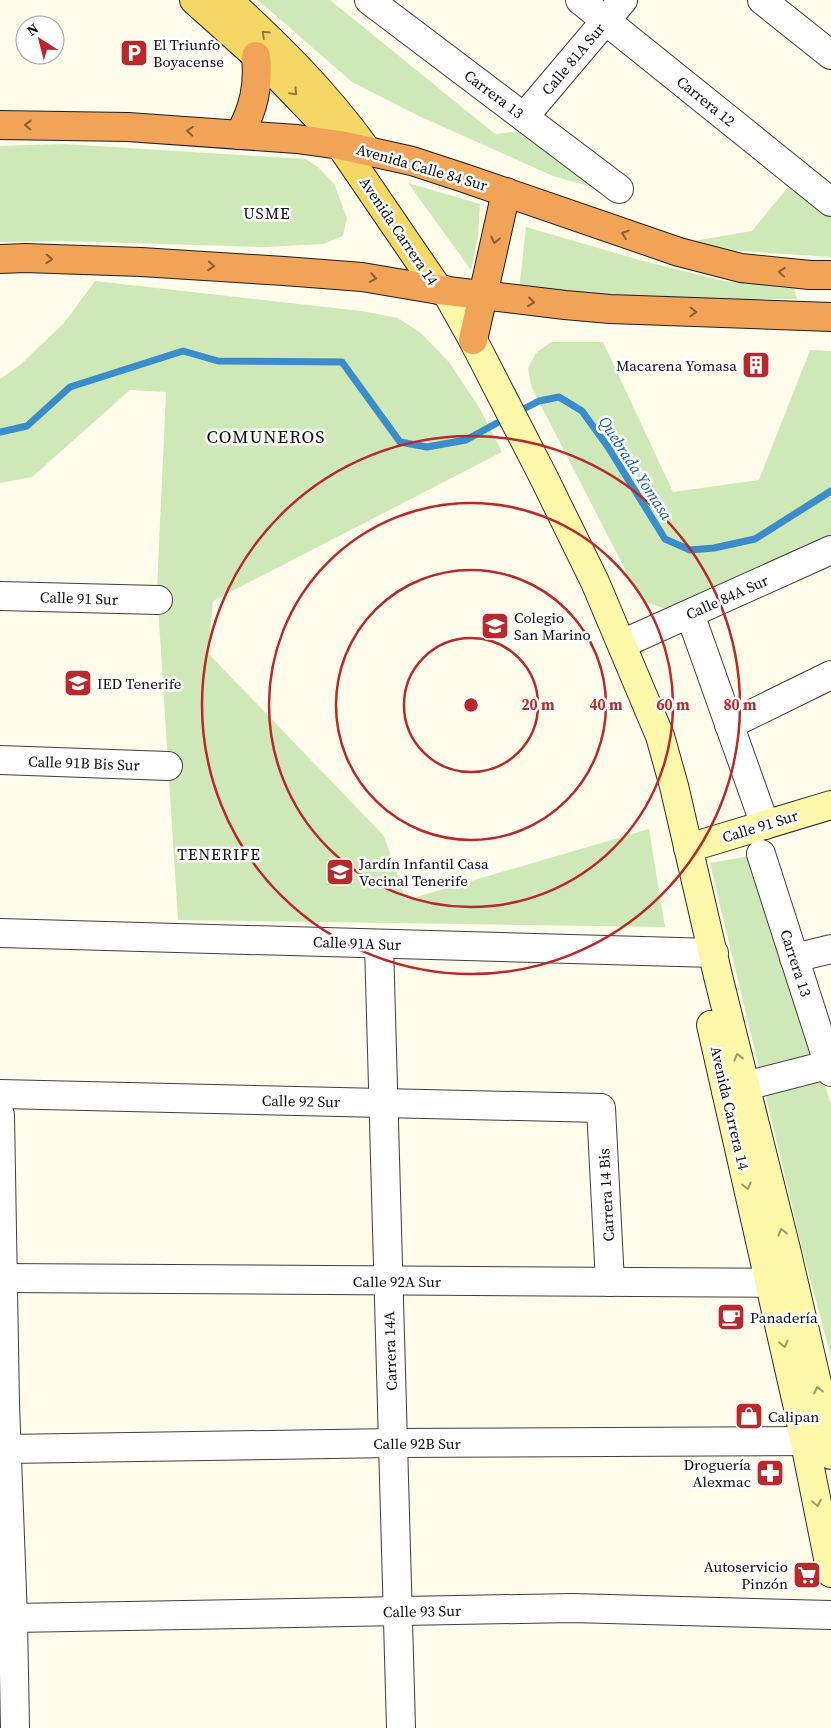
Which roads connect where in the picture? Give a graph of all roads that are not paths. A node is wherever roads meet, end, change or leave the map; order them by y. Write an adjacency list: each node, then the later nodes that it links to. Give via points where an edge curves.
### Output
1 (194, 0): 8 (main road, Avenida Carrera 14)
2 (228, 0): 12 (main road, Avenida Carrera 14, one-way to 2, via 333,105)
3 (370, 0): 9 (street, Carrera 13)
4 (580, 0): 6 (street, Carrera 12)
5 (762, 0): 7 (street)
6 (614, 10): 9 (street, Calle 81A Sur); 15 (street, Carrera 12)
7 (831, 55)
8 (256, 56): 11 (highway, via 257,90); 12 (main road, Avenida Carrera 14, one-way to 12)
9 (524, 117): 13 (street, Carrera 13)
10 (0, 125): 11 (highway, Avenida Calle 84 Sur, one-way to 10, via 128,126)
11 (239, 134): 12 (highway, Avenida Calle 84 Sur, via 297,138)
12 (353, 147): 14 (highway, Avenida Calle 84 Sur, via 412,161); 18 (main road, Avenida Carrera 14)
13 (619, 189)
14 (506, 192): 17 (highway, Avenida Calle 84 Sur, one-way to 14, via 741,268 679,252); 19 (highway, one-way to 19)
15 (831, 202)
16 (0, 259): 18 (highway, one-way to 18, via 142,262 284,271 362,277)
17 (831, 275)
18 (442, 290): 19 (highway); 21 (main road, Avenida Carrera 14)
19 (483, 295): 20 (highway, one-way to 20, via 610,309); 21 (highway)
20 (831, 317)
21 (473, 340): 26 (main road, Avenida Carrera 14, via 596,582)
22 (831, 550): 25 (street, Calle 84A Sur)
23 (0, 596): 24 (street, Calle 91 Sur)
24 (158, 600)
25 (690, 614): 26 (street, Calle 84A Sur); 28 (street)
26 (622, 644): 33 (main road, Avenida Carrera 14, via 660,736); 38 (main road, Avenida Carrera 14, via 678,870)
27 (831, 675): 28 (street)
28 (729, 725): 32 (street)
29 (0, 760): 30 (street, Calle 91B Bis Sur)
30 (168, 766)
31 (831, 805): 32 (main road, Calle 91 Sur)
32 (765, 825): 33 (main road, Calle 91 Sur)
33 (688, 848): 38 (main road, Avenida Carrera 14)
34 (761, 854): 39 (street, Carrera 13)
35 (0, 934): 36 (street, Calle 91A Sur)
36 (379, 944): 38 (street, Calle 91A Sur); 43 (street, Carrera 14A)
37 (831, 949): 39 (street)
38 (704, 953): 41 (main road, Avenida Carrera 14, via 718,976)
39 (794, 958): 40 (street, Carrera 13)
40 (830, 1067): 41 (street)
41 (736, 1089): 49 (main road, Avenida Carrera 14)
42 (0, 1094): 43 (street, Calle 92 Sur)
43 (384, 1103): 44 (street, Calle 92 Sur); 47 (street, Carrera 14A)
44 (601, 1108): 48 (street, Carrera 14 Bis)
45 (0, 1115): 46 (street)
46 (1, 1278): 47 (street, Calle 92A Sur); 50 (street)
47 (388, 1280): 48 (street, Calle 92A Sur); 51 (street, Carrera 14A)
48 (610, 1282): 49 (street, Calle 92A Sur)
49 (782, 1283): 52 (main road, Avenida Carrera 14)
50 (2, 1404): 53 (street)
51 (393, 1443): 52 (street, Calle 92B Sur); 53 (street, Calle 92B Sur); 55 (street, Carrera 14A)
52 (821, 1446): 54 (main road, Avenida Carrera 14, one-way to 54)
53 (6, 1449): 57 (street)
54 (831, 1573)
55 (398, 1611): 56 (street, Calle 93 Sur, via 572,1608); 57 (street, Calle 93 Sur); 59 (street, Carrera 14A)
56 (831, 1615)
57 (13, 1618): 58 (street)
58 (15, 1728)
59 (401, 1728)

